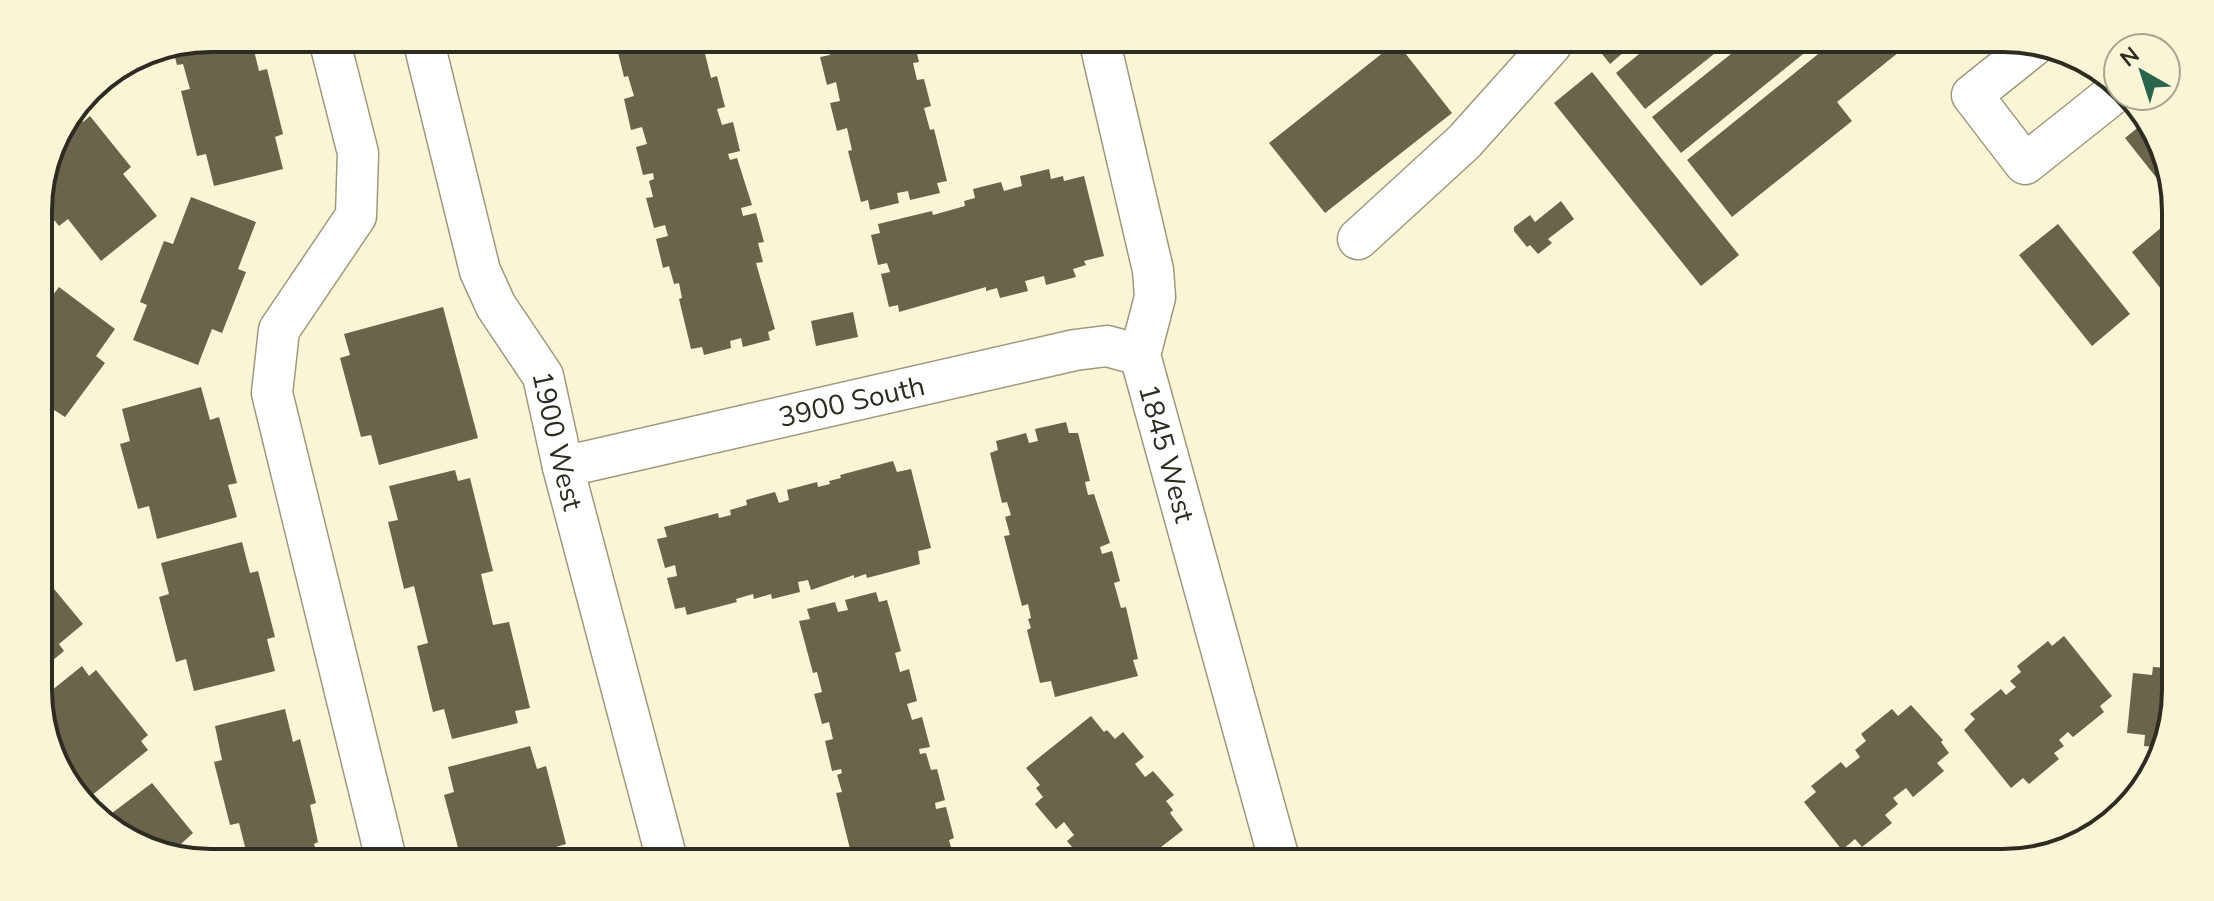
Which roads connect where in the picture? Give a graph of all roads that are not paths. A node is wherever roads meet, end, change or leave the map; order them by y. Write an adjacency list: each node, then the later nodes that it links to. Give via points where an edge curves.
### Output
1 (332, 52): 10 (street, via 358,153 356,216 279,330 272,393)
2 (426, 52): 9 (street, 1900 West, via 480,271 496,306 543,376)
3 (1102, 52): 8 (street, 1845 West, via 1153,270 1155,297)
4 (1545, 52): 7 (street, via 1464,142)
5 (2024, 53): 6 (street, via 1972,95 2025,164)
6 (2102, 103)
7 (1358, 239)
8 (1140, 355): 9 (street, 3900 South, via 1107,346 1075,350); 12 (street, 1845 West)
9 (563, 467): 11 (street, 1900 West)
10 (384, 849)
11 (664, 849)
12 (1276, 849)

